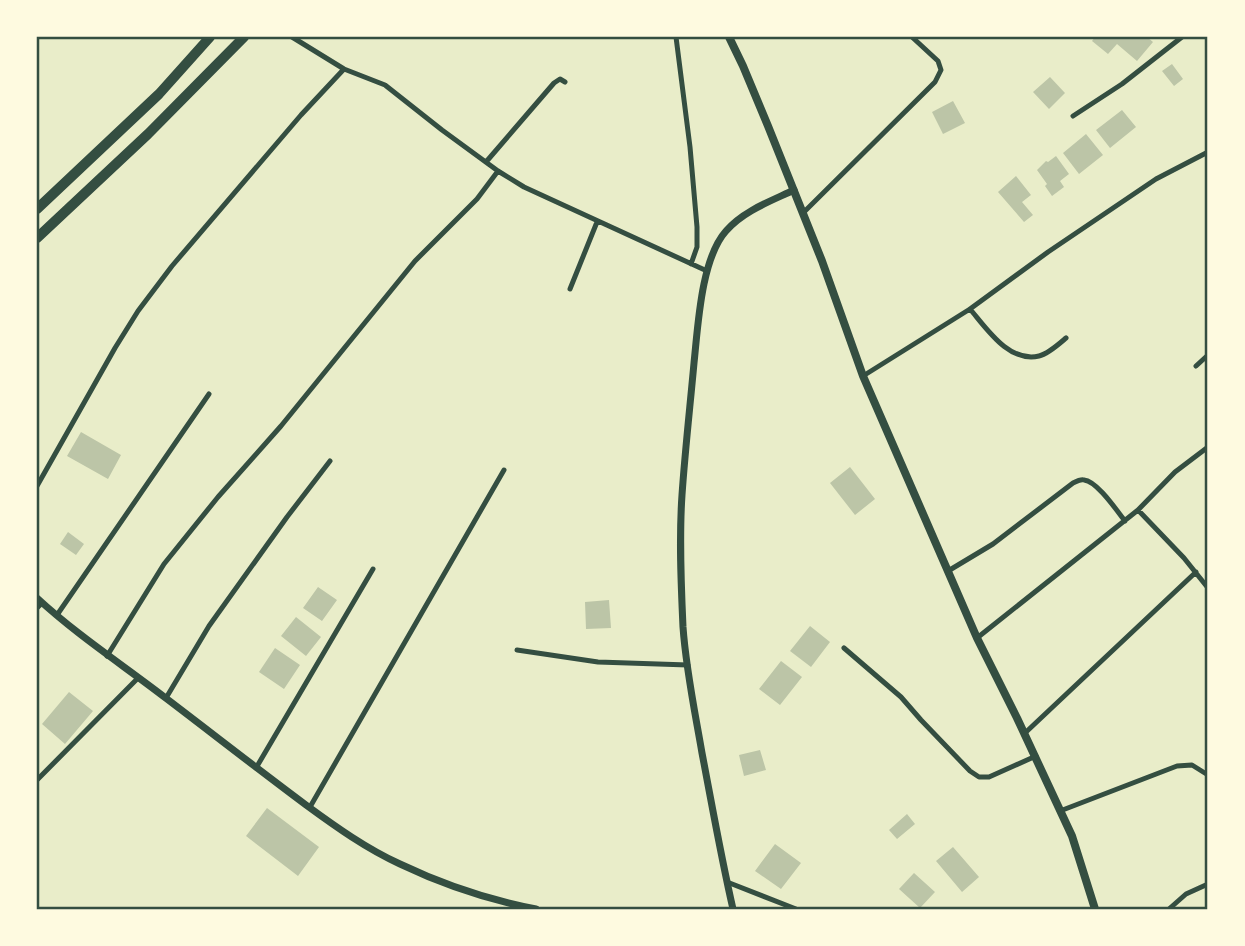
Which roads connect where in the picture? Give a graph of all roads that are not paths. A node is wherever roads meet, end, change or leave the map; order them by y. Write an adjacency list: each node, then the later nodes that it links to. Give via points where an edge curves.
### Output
1 (210, 37): 15 (highway, via 159,94)
2 (244, 37): 18 (highway)
3 (292, 37): 8 (street)
4 (676, 37): 19 (street, via 696,217 697,247)
5 (729, 37): 14 (main road)
6 (912, 37): 16 (street, via 938,61 941,71 935,82)
7 (1182, 37): 10 (street, via 1122,85)
8 (344, 69): 12 (street, via 384,85); 31 (street, via 172,266 138,312)
9 (565, 82): 12 (street, via 554,83)
10 (1073, 116)
11 (1208, 152): 22 (street, via 1156,179)
12 (486, 162): 13 (street)
13 (498, 171): 17 (street); 43 (street, via 477,199 415,261 218,496 164,564)
14 (794, 190): 16 (main road); 20 (street, via 750,212 725,231)
15 (37, 209)
16 (803, 213): 26 (main road)
17 (597, 222): 19 (street); 21 (street)
18 (37, 238)
19 (691, 264): 20 (street)
20 (707, 271): 44 (street, via 682,497)
21 (570, 289)
22 (970, 309): 23 (street, via 1002,345 1020,356 1040,356); 26 (street)
23 (1066, 338)
24 (1208, 355): 25 (street)
25 (1196, 366)
26 (863, 376): 35 (main road)
27 (209, 394): 39 (street)
28 (1208, 447): 32 (street)
29 (330, 461): 46 (street, via 209,626)
30 (505, 470): 52 (street)
31 (37, 486)
32 (1138, 510): 33 (street); 36 (street)
33 (1125, 521): 35 (street, via 1090,481 1082,479); 40 (street)
34 (373, 569): 49 (street)
35 (948, 571): 40 (main road)
36 (1196, 572): 37 (street); 47 (street)
37 (1208, 587)
38 (38, 603): 39 (street)
39 (57, 615): 43 (street)
40 (976, 638): 47 (main road)
41 (844, 648): 48 (street, via 901,697 979,777)
42 (517, 650): 44 (street, via 598,662)
43 (107, 656): 45 (street)
44 (688, 666): 54 (street)
45 (138, 678): 46 (street); 51 (street)
46 (166, 698): 49 (street)
47 (1025, 733): 48 (main road)
48 (1036, 756): 53 (main road)
49 (256, 768): 52 (street)
50 (1208, 775): 53 (street, via 1192,765 1177,766)
51 (37, 780)
52 (310, 807): 56 (street, via 398,864 464,891)
53 (1060, 811): 59 (main road)
54 (727, 882): 57 (street); 58 (street)
55 (1208, 884): 60 (street, via 1186,894)
56 (536, 909)
57 (733, 909)
58 (796, 909)
59 (1095, 909)
60 (1170, 909)

